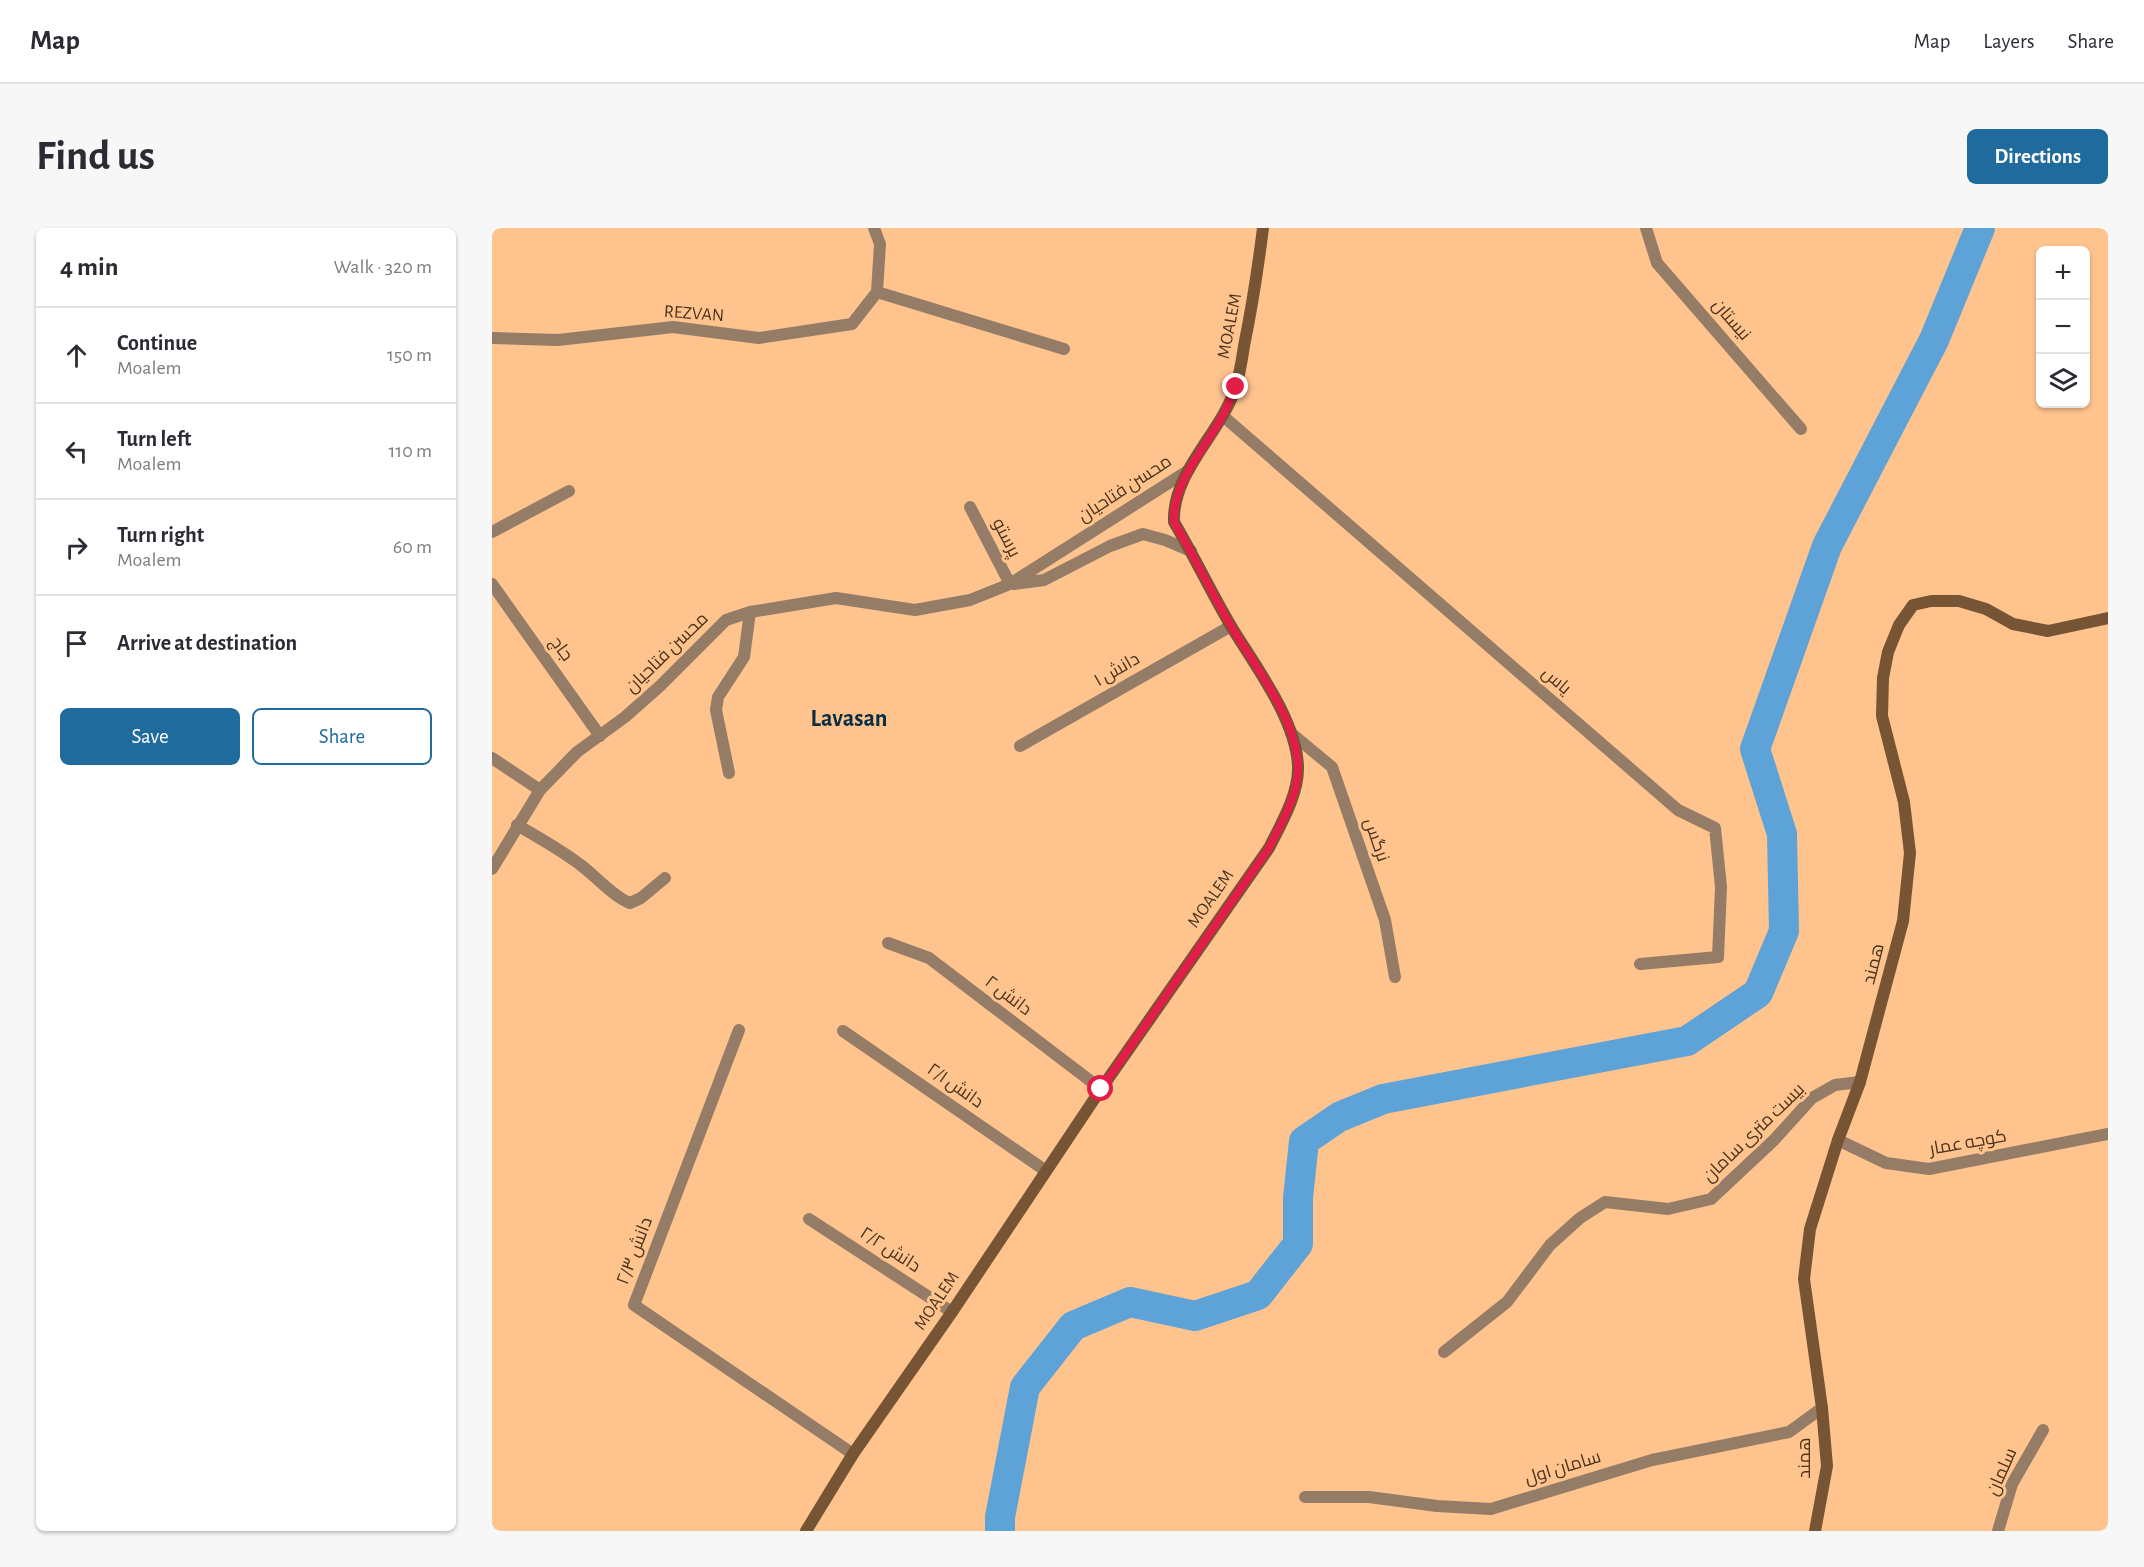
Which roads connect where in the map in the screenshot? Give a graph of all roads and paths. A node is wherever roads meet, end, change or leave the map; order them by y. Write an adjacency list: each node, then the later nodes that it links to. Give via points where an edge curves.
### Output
1 (874, 228): 4 (street, via 880,244)
2 (1263, 228): 7 (main road, MOALEM, via 1236,387)
3 (1646, 228): 8 (street, نیستان, via 1657,263)
4 (877, 292): 5 (street, REZVAN, via 852,324 759,338 673,327 558,340); 6 (street)
5 (492, 338)
6 (1064, 348)
7 (1223, 416): 9 (main road, MOALEM); 29 (street, یاس, via 1678,810 1715,828 1721,887 1718,957)
8 (1801, 429)
9 (1189, 470): 13 (main road, MOALEM, via 1173,514); 15 (street, محسن فتاحیان)
10 (570, 491): 12 (street)
11 (970, 507): 15 (street, پرستو)
12 (492, 532)
13 (1191, 551): 15 (street, via 1143,534 1110,546 1044,580); 18 (main road, MOALEM)
14 (492, 584): 20 (street, جاج)
15 (1010, 585): 16 (street, محسن فتاحیان, via 970,600 915,610 836,598)
16 (750, 612): 20 (street, محسن فتاحیان, via 726,620 660,686); 23 (street, via 744,657 718,697 716,710)
17 (2108, 618): 33 (main road, همند, via 2048,631 2013,624 1986,609 1959,601 1931,601 1913,605 1899,625 1886,661 1882,716 1904,802 1910,853 1903,921)
18 (1231, 626): 19 (main road, MOALEM, via 1271,690); 21 (street, دانش ۱)
19 (1291, 733): 30 (street, نرگس, via 1332,767 1385,920); 34 (main road, MOALEM, via 1298,767 1291,805 1269,848)
20 (600, 736): 24 (street, محسن فتاحیان)
21 (1020, 746)
22 (492, 758): 24 (street)
23 (729, 773)
24 (540, 790): 25 (street, محسن فتاحیان)
25 (517, 825): 26 (street, محسن فتاحیان); 27 (street, via 577,862 630,903)
26 (492, 869)
27 (665, 878)
28 (888, 943): 34 (street, دانش ۲, via 929,958)
29 (1640, 964)
30 (1395, 977)
31 (739, 1030): 43 (street, دانش ۲/۳, via 634,1305)
32 (843, 1031): 37 (street, دانش ۲/۱)
33 (1860, 1082): 36 (main road, همند); 40 (street, بیست متری سامان, via 1835,1085 1812,1098 1711,1199 1668,1209 1605,1202 1580,1218 1551,1245 1507,1302)
34 (1101, 1089): 37 (main road, MOALEM)
35 (2108, 1134): 36 (street, کوچه عمار, via 1929,1169 1886,1163)
36 (1838, 1140): 41 (main road, همند, via 1810,1229 1804,1279)
37 (1046, 1171): 39 (main road, MOALEM)
38 (809, 1220): 39 (street, دانش ۲/۲)
39 (952, 1312): 43 (main road, MOALEM)
40 (1444, 1352)
41 (1822, 1408): 44 (street, سامان اول, via 1789,1432 1652,1460 1491,1509 1369,1497); 45 (main road, همند, via 1827,1466)
42 (2043, 1430): 47 (street, سلمان, via 2012,1484)
43 (853, 1454): 46 (main road, MOALEM)
44 (1305, 1497)
45 (1816, 1530)
46 (806, 1531)
47 (1998, 1531)

